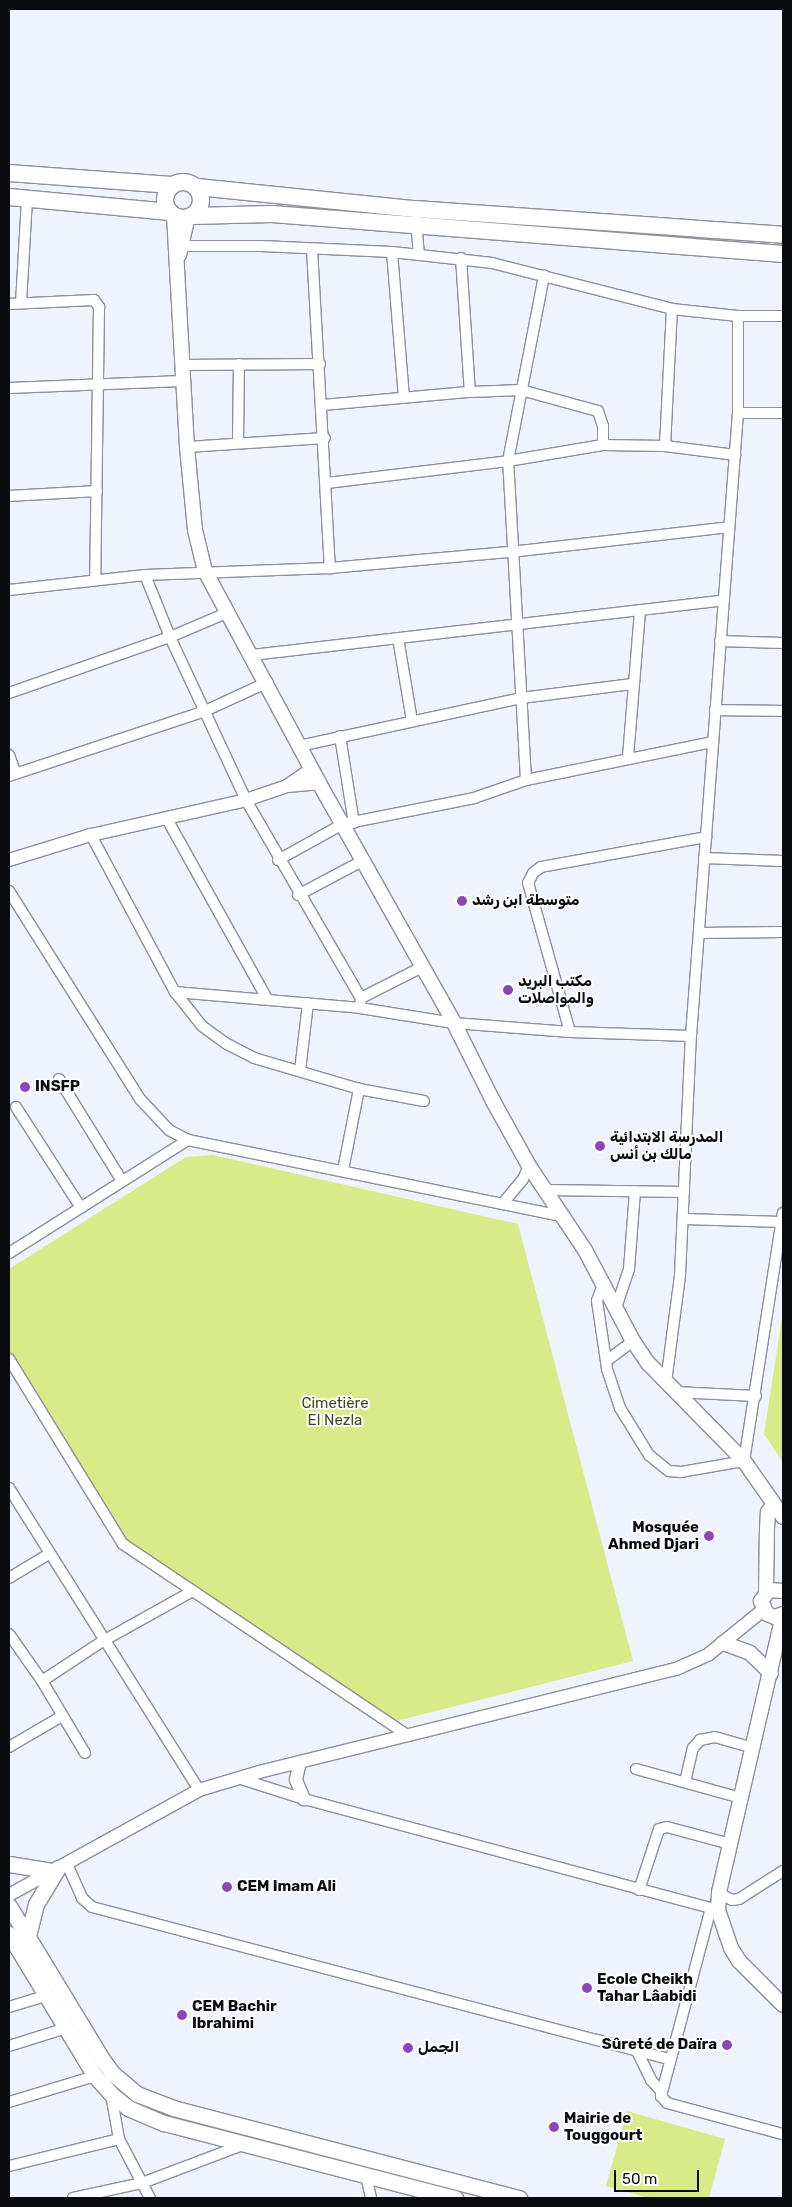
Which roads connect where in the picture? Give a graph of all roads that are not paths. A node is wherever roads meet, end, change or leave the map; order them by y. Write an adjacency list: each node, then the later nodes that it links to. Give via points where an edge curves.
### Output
1 (9, 173): 2 (highway)
2 (172, 185): 3 (highway, via 187,182); 7 (highway, via 165,202)
3 (197, 187): 6 (highway); 7 (highway, via 201,203)
4 (9, 197): 5 (highway)
5 (27, 198): 7 (highway); 18 (street)
6 (415, 209): 8 (street); 9 (highway)
7 (181, 215): 8 (highway, via 272,214); 10 (main road); 16 (main road)
8 (416, 226): 13 (street); 14 (highway)
9 (783, 235)
10 (182, 246): 11 (street); 16 (main road)
11 (312, 248): 12 (street); 24 (street)
12 (392, 252): 13 (street); 31 (street)
13 (419, 254): 15 (street)
14 (783, 254)
15 (461, 258): 17 (street); 30 (street)
16 (178, 260): 25 (main road)
17 (544, 275): 20 (street); 29 (street)
18 (21, 303): 19 (street); 27 (street, via 98,302)
19 (9, 304)
20 (672, 308): 21 (street); 38 (street)
21 (738, 316): 22 (street); 33 (street)
22 (783, 316)
23 (239, 364): 24 (street); 25 (street); 36 (street)
24 (320, 364): 32 (street)
25 (181, 365): 26 (main road)
26 (182, 381): 27 (street); 39 (main road)
27 (99, 386): 28 (street); 43 (street)
28 (9, 388)
29 (521, 390): 30 (street); 37 (street, via 598,411 603,426); 41 (street)
30 (470, 392): 31 (street)
31 (404, 398): 32 (street)
32 (323, 405): 35 (street)
33 (738, 413): 34 (street); 40 (street)
34 (783, 414)
35 (325, 438): 36 (street); 42 (street)
36 (238, 443): 39 (street)
37 (603, 445): 38 (street); 41 (street)
38 (665, 446): 40 (street)
39 (187, 447): 48 (main road, via 195,530)
40 (734, 455): 45 (street)
41 (508, 461): 42 (street); 46 (street)
42 (327, 482): 47 (street)
43 (97, 492): 44 (street); 50 (street)
44 (9, 496)
45 (729, 527): 46 (street); 52 (street)
46 (511, 552): 47 (street); 55 (street)
47 (330, 568): 48 (street)
48 (205, 571): 49 (street); 54 (main road)
49 (145, 575): 50 (street); 56 (street)
50 (95, 579): 51 (street)
51 (9, 590)
52 (724, 600): 53 (street); 58 (street)
53 (640, 610): 55 (street); 62 (street)
54 (229, 612): 56 (street); 60 (main road)
55 (517, 624): 57 (street); 64 (street)
56 (170, 637): 63 (street); 66 (street)
57 (398, 638): 60 (street); 68 (street)
58 (720, 641): 59 (street); 65 (street)
59 (783, 643)
60 (252, 655): 61 (main road)
61 (268, 682): 66 (street); 71 (main road)
62 (632, 684): 64 (street); 73 (street)
63 (9, 693)
64 (521, 698): 68 (street); 76 (street)
65 (715, 710): 67 (street); 70 (street)
66 (205, 711): 75 (street); 79 (street)
67 (783, 711)
68 (412, 721): 69 (street)
69 (340, 736): 71 (street); 81 (street)
70 (713, 742): 73 (street); 83 (street)
71 (299, 746): 74 (main road)
72 (9, 755): 75 (street)
73 (628, 757): 76 (street)
74 (311, 769): 77 (main road); 78 (street)
75 (12, 775)
76 (526, 780): 81 (street, via 474,798)
77 (319, 783): 78 (street); 81 (main road)
78 (287, 786): 79 (street)
79 (246, 800): 80 (street); 86 (street)
80 (167, 819): 82 (street); 95 (street)
81 (349, 823): 86 (street); 87 (main road)
82 (92, 836): 85 (street); 94 (street)
83 (706, 837): 84 (street); 99 (street, via 541,867 533,873 528,883)
84 (704, 858): 88 (street); 92 (street)
85 (9, 860)
86 (278, 860): 90 (street)
87 (364, 860): 90 (street); 93 (main road)
88 (783, 861)
89 (9, 891): 106 (street, via 140,1099 157,1120)
90 (298, 895): 97 (street)
91 (783, 932): 92 (street)
92 (698, 933): 100 (street)
93 (422, 967): 97 (street); 98 (main road)
94 (175, 992): 95 (street); 101 (street, via 202,1026 227,1044 254,1058)
95 (267, 999): 96 (street)
96 (308, 1003): 97 (street); 101 (street)
97 (360, 1003): 98 (street)
98 (454, 1023): 99 (street); 107 (main road)
99 (570, 1032): 100 (street)
100 (691, 1036): 112 (street)
101 (300, 1071): 103 (street)
102 (59, 1079): 109 (street)
103 (359, 1089): 104 (street); 108 (street)
104 (424, 1101)
105 (16, 1107): 114 (street)
106 (188, 1140): 108 (street); 109 (street)
107 (529, 1166): 110 (main road); 113 (street, via 523,1180)
108 (343, 1170): 113 (street)
109 (122, 1181): 114 (street)
110 (547, 1190): 111 (street); 115 (main road)
111 (635, 1191): 112 (street); 120 (street, via 629,1269)
112 (684, 1192): 117 (street)
113 (503, 1202): 115 (street)
114 (80, 1208): 118 (street)
115 (565, 1217): 119 (main road)
116 (783, 1218): 117 (street); 125 (street)
117 (683, 1219): 124 (street)
118 (9, 1253)
119 (603, 1285): 120 (main road); 123 (street, via 597,1301)
120 (616, 1308): 121 (main road)
121 (633, 1341): 123 (street); 124 (main road)
122 (9, 1359): 132 (street, via 117,1536 132,1552)
123 (606, 1361): 126 (street, via 620,1408 638,1442 659,1466 681,1472)
124 (671, 1387): 125 (street); 126 (main road)
125 (756, 1396): 126 (street)
126 (744, 1462): 128 (main road)
127 (9, 1488): 130 (street)
128 (774, 1504): 129 (main road); 134 (main road, via 768,1512 766,1529)
129 (783, 1517)
130 (49, 1554): 131 (street); 138 (street)
131 (9, 1577)
132 (192, 1591): 138 (street); 143 (street)
133 (783, 1591): 134 (main road, via 773,1588)
134 (766, 1592): 135 (main road, via 761,1601)
135 (763, 1610): 136 (main road, via 770,1616); 139 (street)
136 (783, 1615): 140 (main road)
137 (9, 1634): 141 (street)
138 (103, 1642): 141 (street); 151 (street)
139 (723, 1643): 140 (main road, via 750,1653); 143 (street, via 694,1662 659,1674)
140 (771, 1673): 145 (main road)
141 (42, 1681): 142 (street)
142 (62, 1716): 144 (street); 146 (street)
143 (409, 1736): 147 (street)
144 (9, 1747)
145 (753, 1748): 150 (street, via 716,1737 700,1740 693,1748); 152 (main road)
146 (85, 1753)
147 (300, 1762): 149 (street); 153 (street, via 296,1780)
148 (636, 1769): 150 (street)
149 (238, 1778): 151 (street); 153 (street)
150 (684, 1782): 152 (street)
151 (199, 1790): 156 (street)
152 (741, 1798): 154 (main road)
153 (304, 1799): 158 (street)
154 (730, 1844): 158 (street, via 666,1827 659,1829); 159 (main road)
155 (9, 1864): 156 (main road)
156 (59, 1868): 160 (street); 164 (main road, via 36,1904); 170 (street, via 92,1908)
157 (783, 1871): 159 (street, via 739,1899 732,1900)
158 (639, 1890): 162 (street)
159 (719, 1893): 162 (main road)
160 (9, 1895)
161 (9, 1906): 164 (main road)
162 (714, 1909): 166 (main road, via 731,1948); 171 (street)
163 (9, 1936): 165 (main road)
164 (27, 1940): 186 (main road, via 107,2066 137,2094 173,2108)
165 (45, 1996): 167 (street); 168 (main road)
166 (783, 2005)
167 (9, 2007)
168 (66, 2028): 169 (street); 172 (main road)
169 (9, 2046)
170 (636, 2049): 171 (street); 173 (street, via 651,2080)
171 (669, 2058): 173 (street)
172 (95, 2076): 174 (main road); 175 (street)
173 (661, 2091): 176 (street, via 667,2104)
174 (111, 2094): 177 (street); 178 (main road, via 128,2108 164,2123)
175 (9, 2099)
176 (783, 2134)
177 (119, 2139): 179 (street); 181 (street)
178 (248, 2143): 180 (main road); 181 (street)
179 (9, 2166)
180 (366, 2176): 184 (street); 185 (main road)
181 (142, 2183): 182 (street); 183 (street)
182 (73, 2198)
183 (150, 2198)
184 (370, 2198)
185 (455, 2198)
186 (519, 2198)

